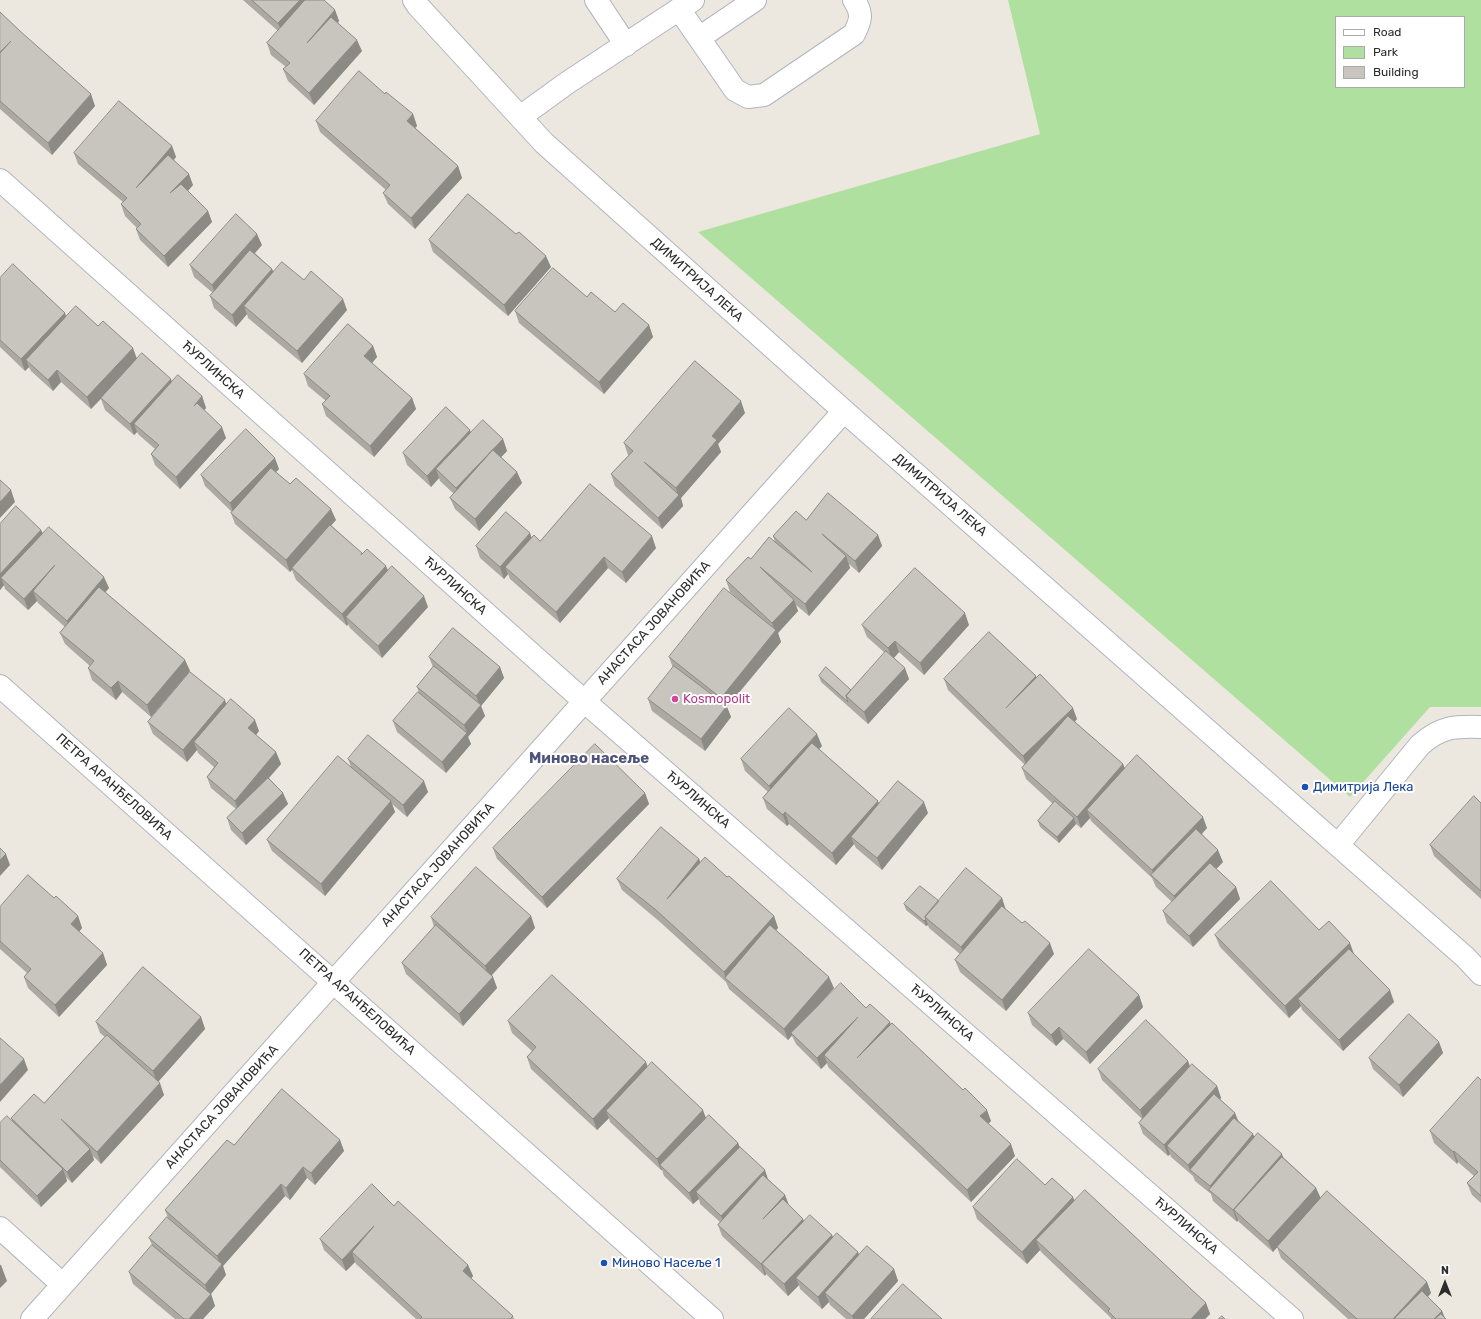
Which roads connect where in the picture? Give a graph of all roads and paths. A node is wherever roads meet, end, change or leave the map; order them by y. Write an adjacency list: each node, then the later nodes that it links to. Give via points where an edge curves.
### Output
1 (414, 0): 8 (street, ДИМИТРИЈА ЛЕКА)
2 (596, 0): 7 (street)
3 (756, 0): 6 (street)
4 (854, 0): 6 (street, via 861,21 854,34 764,94 748,97 735,90)
5 (686, 5): 6 (street); 7 (street)
6 (699, 38)
7 (626, 45): 8 (street)
8 (520, 117): 10 (street, ДИМИТРИЈА ЛЕКА, via 550,148)
9 (0, 180): 12 (street, ЋУРЛИНСКА)
10 (844, 411): 12 (street, АНАСТАСА ЈОВАНОВИЋА); 14 (street, ДИМИТРИЈА ЛЕКА)
11 (0, 686): 16 (street, ПЕТРА АРАНЂЕЛОВИЋА)
12 (584, 701): 16 (street, АНАСТАСА ЈОВАНОВИЋА); 21 (street, ЋУРЛИНСКА)
13 (1481, 727): 14 (street, via 1454,727 1430,736)
14 (1338, 845): 15 (street, ДИМИТРИЈА ЛЕКА)
15 (1481, 974)
16 (334, 982): 18 (street, АНАСТАСА ЈОВАНОВИЋА); 20 (street, ПЕТРА АРАНЂЕЛОВИЋА)
17 (0, 1228): 18 (street)
18 (62, 1284): 19 (street, АНАСТАСА ЈОВАНОВИЋА)
19 (32, 1319)
20 (712, 1319)
21 (1292, 1319)

